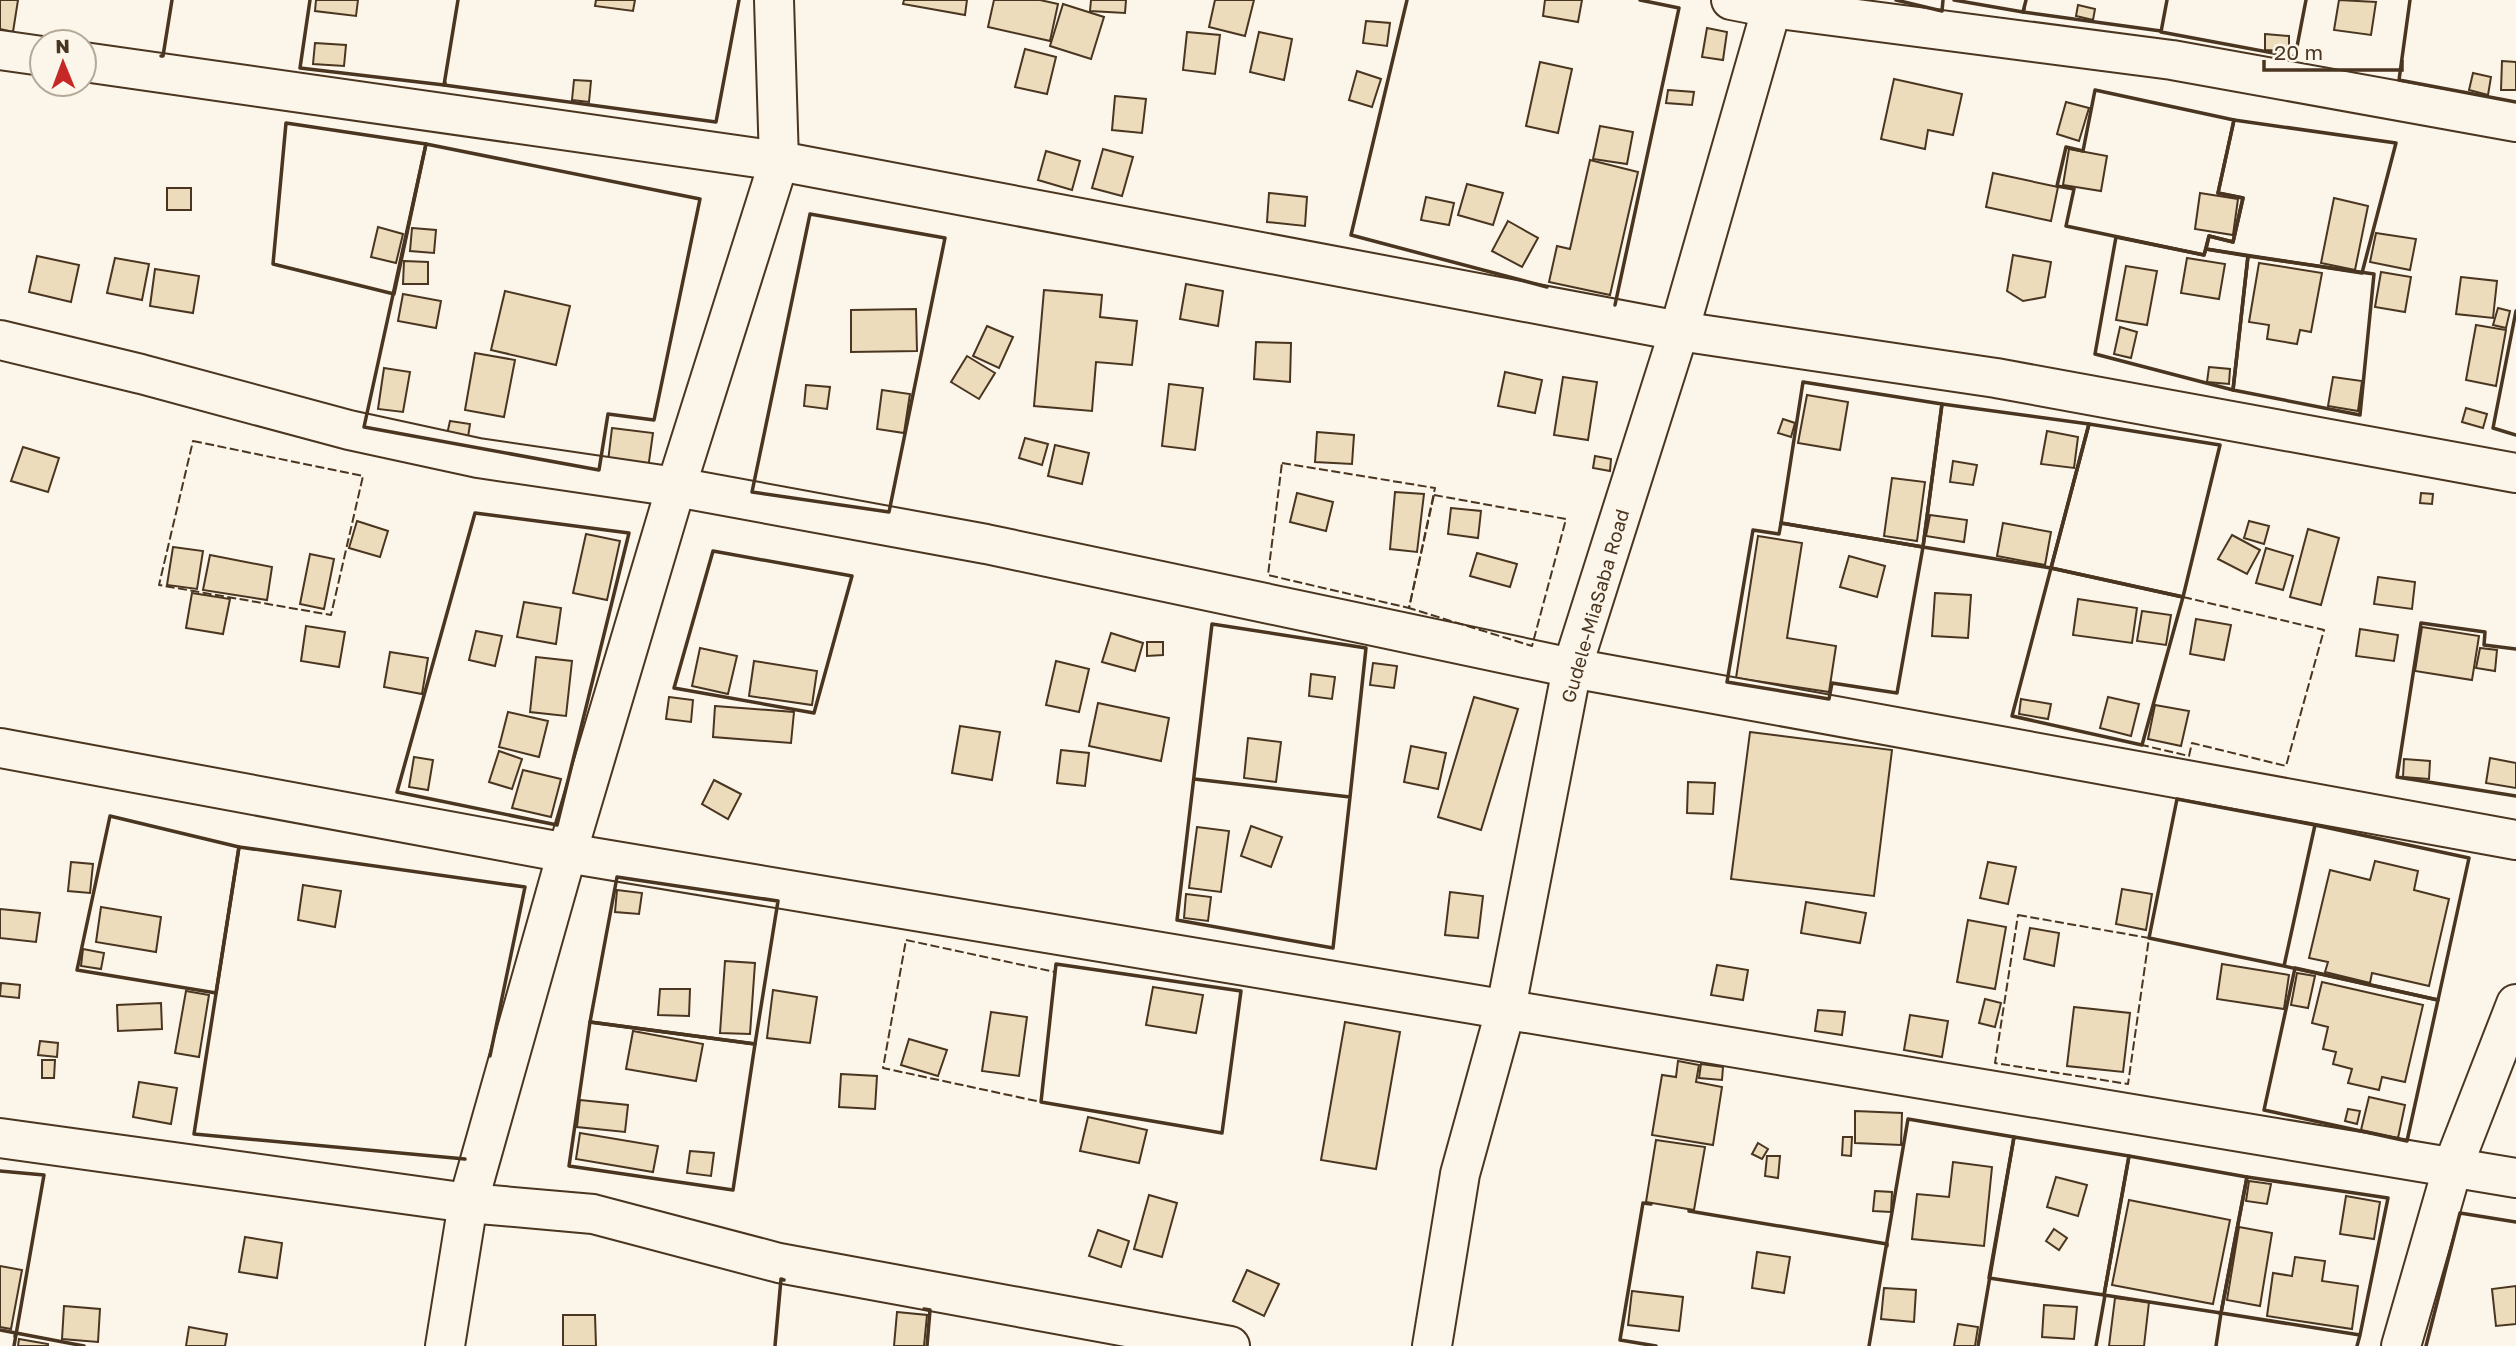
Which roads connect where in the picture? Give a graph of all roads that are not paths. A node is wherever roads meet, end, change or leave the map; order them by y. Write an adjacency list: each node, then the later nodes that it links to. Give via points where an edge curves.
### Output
1 (774, 0): 8 (street)
2 (1731, 0): 3 (street)
3 (1773, 4): 7 (street, via 2172,60); 9 (street, Gudele-MiaSaba Road)
4 (0, 50): 5 (street)
5 (28, 54)
6 (98, 64): 8 (street)
7 (2516, 122)
8 (779, 161): 9 (street); 12 (street)
9 (1679, 331): 11 (street, via 1996,378); 13 (street, Gudele-MiaSaba Road)
10 (0, 340): 12 (street, via 349,430 478,458)
11 (2516, 473)
12 (676, 487): 13 (street, via 986,544); 16 (street)
13 (1572, 668): 15 (street); 18 (street, Gudele-MiaSaba Road)
14 (0, 748): 16 (street)
15 (2516, 840)
16 (567, 853): 18 (street); 22 (street)
17 (2516, 1004): 20 (street)
18 (1506, 1008): 20 (street); 25 (street, Gudele-MiaSaba Road, via 1460,1174)
19 (0, 1138): 22 (street)
20 (2453, 1166): 21 (street); 26 (street)
21 (2516, 1178)
22 (468, 1203): 23 (street); 24 (street, via 593,1214 779,1262)
23 (445, 1346)
24 (1230, 1346)
25 (1432, 1346)
26 (2401, 1346)

